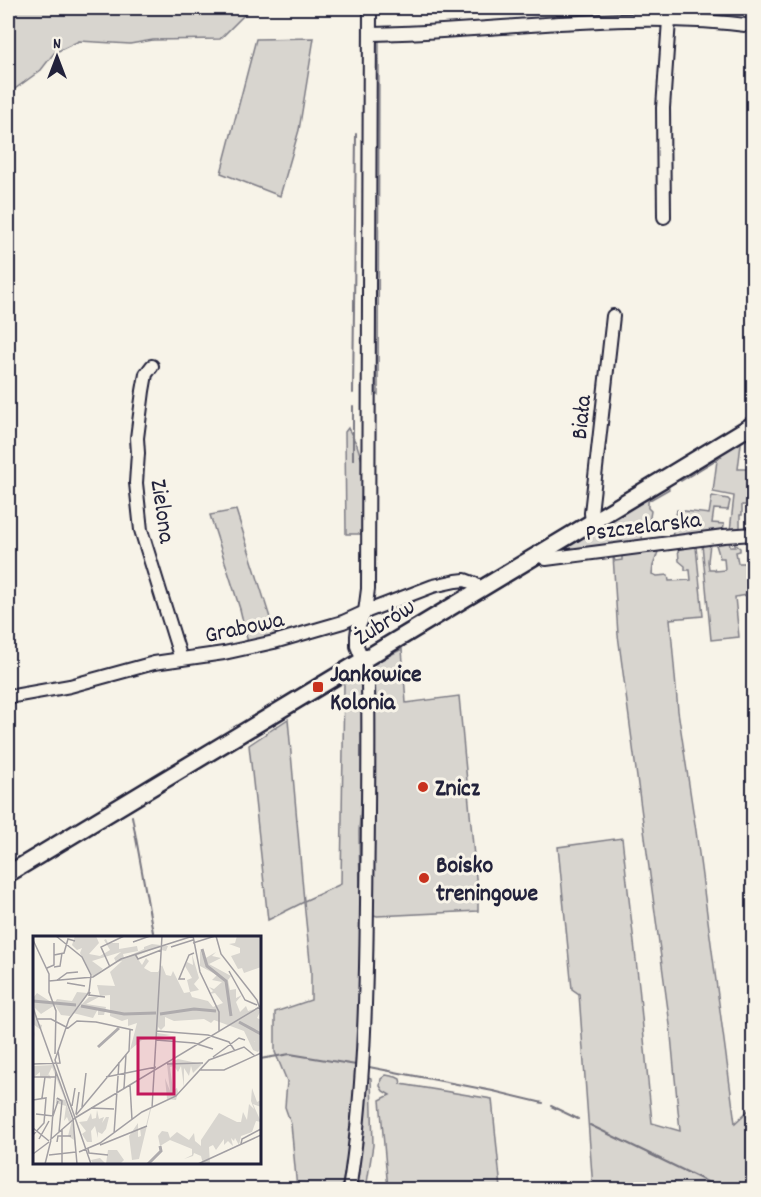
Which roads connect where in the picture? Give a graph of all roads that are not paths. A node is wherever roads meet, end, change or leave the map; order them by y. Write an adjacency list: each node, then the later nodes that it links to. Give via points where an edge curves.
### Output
1 (370, 8): 4 (street)
2 (669, 20): 3 (street); 4 (street); 5 (street, via 663,108)
3 (753, 26)
4 (370, 34): 13 (street)
5 (664, 217)
6 (613, 316): 9 (street, Biała)
7 (152, 366): 14 (street, Zielona, via 142,391 136,483 141,530)
8 (753, 424): 9 (main road, Żubrów)
9 (592, 522): 11 (main road, Żubrów)
10 (753, 534): 11 (street, Pszczelarska, via 546,559)
11 (539, 554): 12 (main road, Żubrów)
12 (481, 588): 13 (street, Grabowa, via 465,580 456,581); 15 (main road, Żubrów)
13 (365, 612): 14 (street, Grabowa, via 274,642); 15 (street, via 357,636)
14 (181, 659): 16 (street, Grabowa)
15 (363, 660): 17 (main road, Żubrów); 18 (street, via 369,691 366,941 362,1083)
16 (8, 697)
17 (8, 874)
18 (349, 1190)

